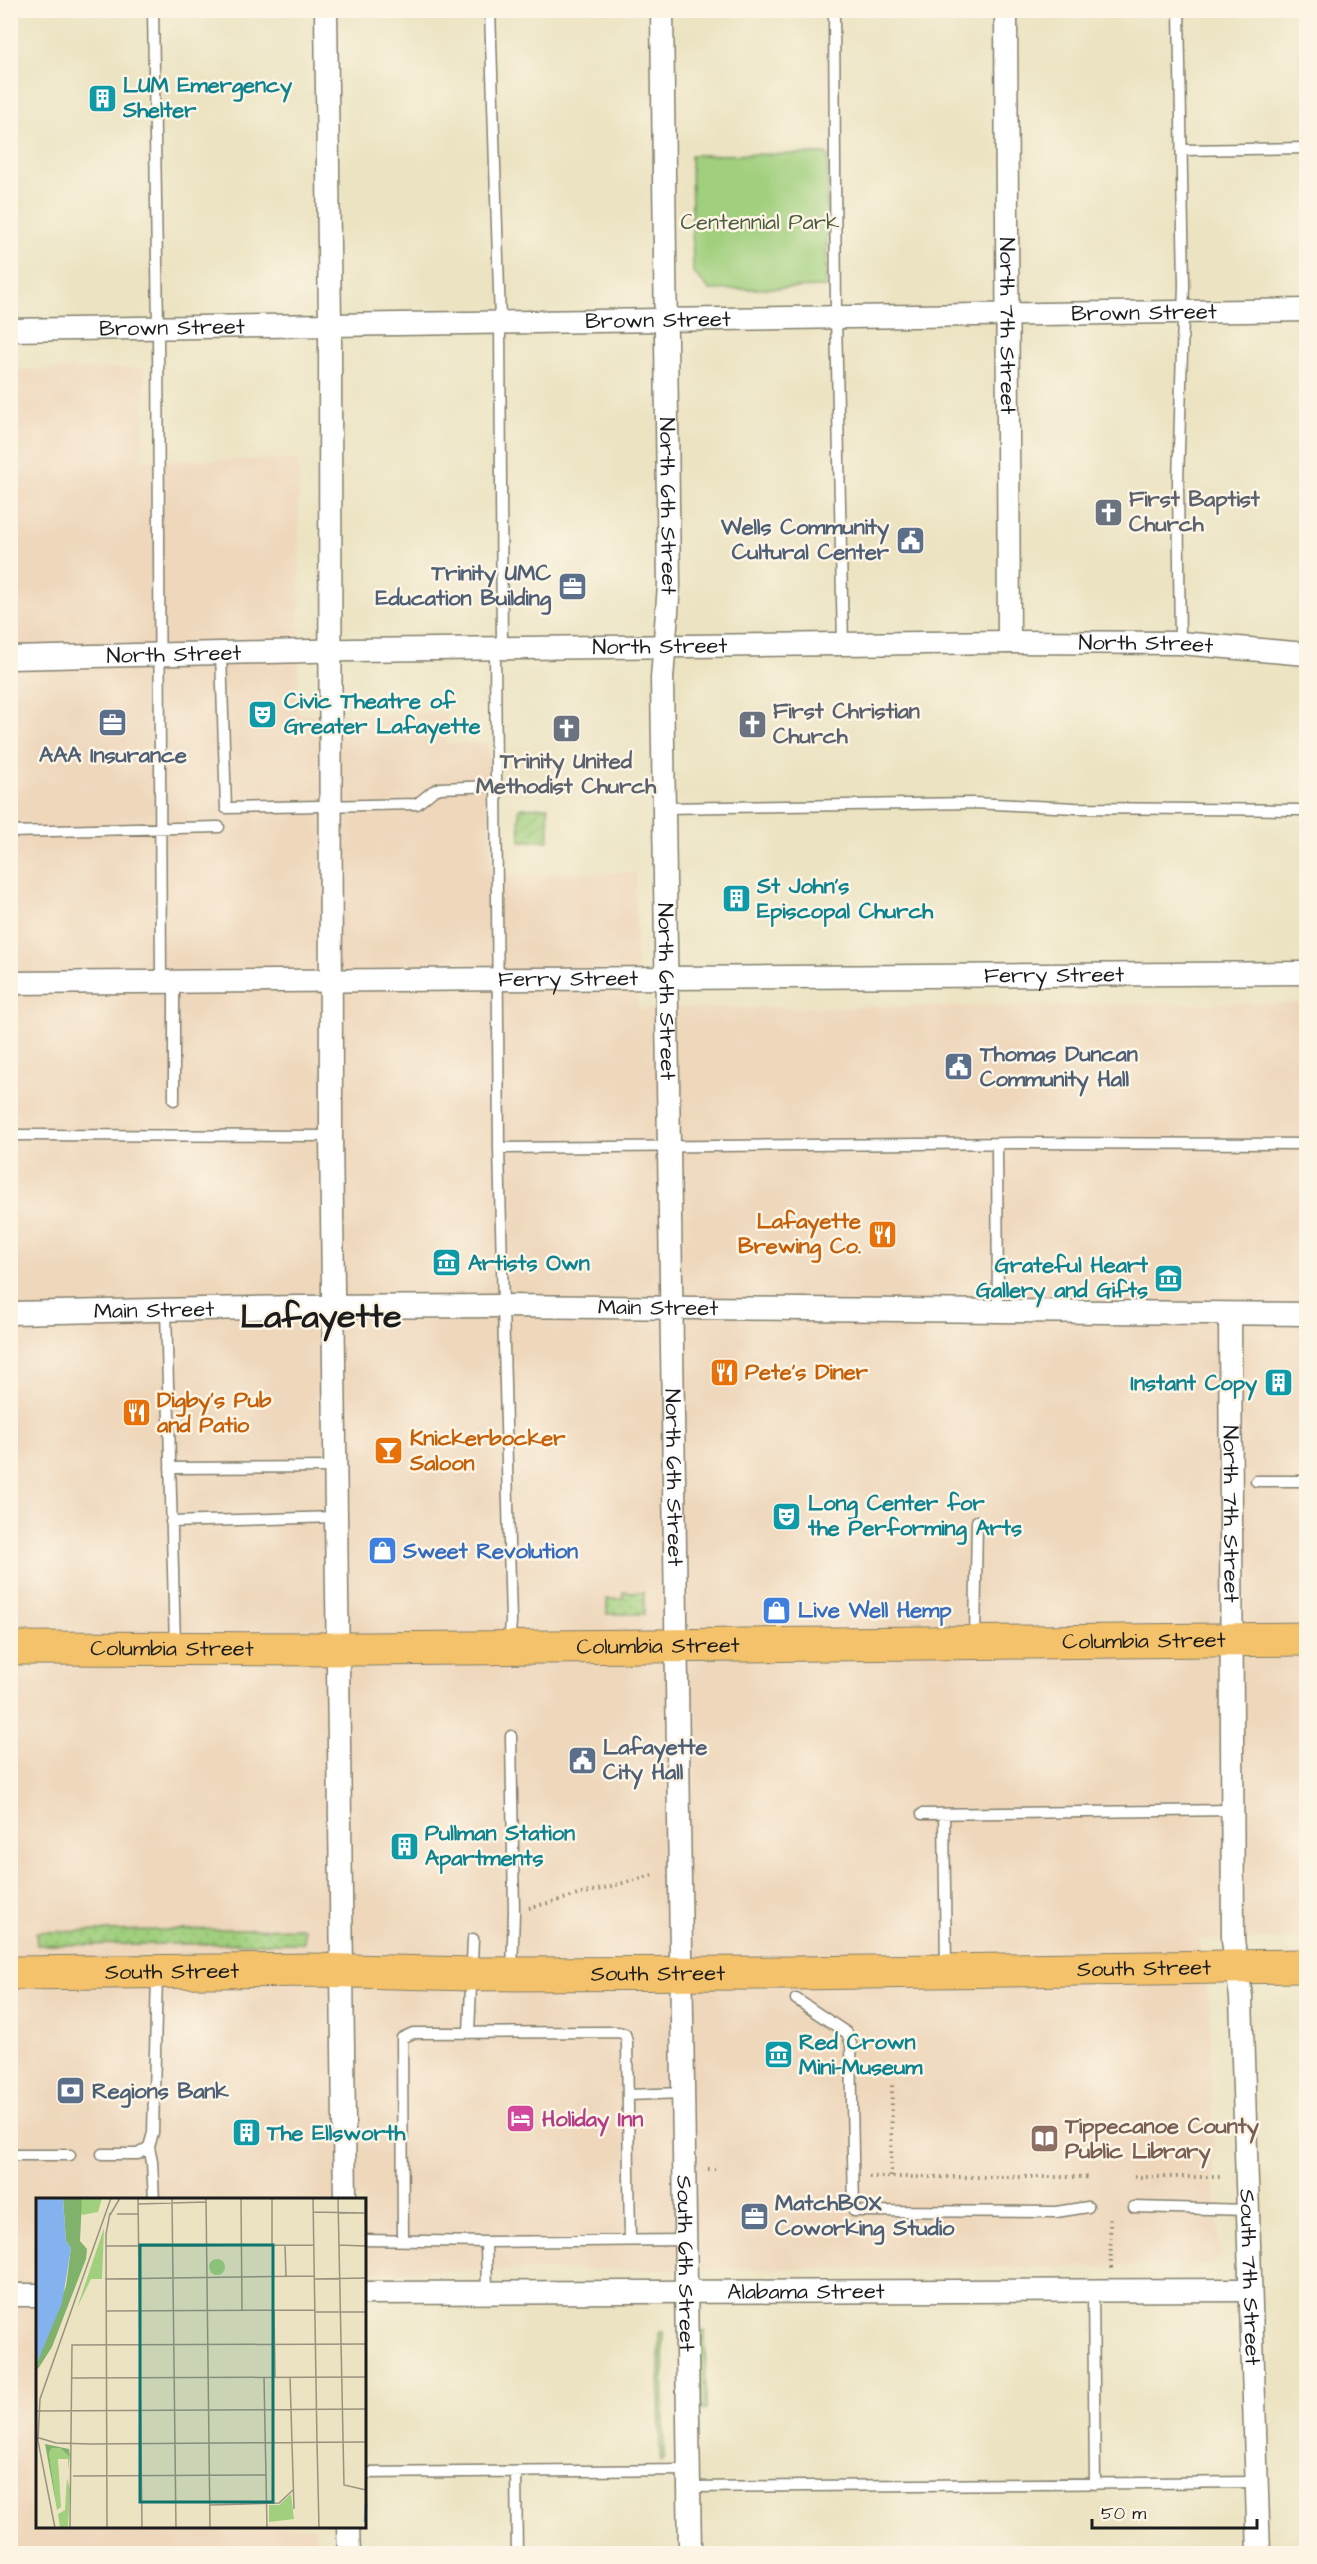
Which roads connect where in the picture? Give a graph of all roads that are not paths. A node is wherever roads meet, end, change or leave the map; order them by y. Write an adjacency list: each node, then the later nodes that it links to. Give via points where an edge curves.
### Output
1 (153, 10): 17 (lane)
2 (326, 10): 16 (street)
3 (489, 10): 15 (lane)
4 (662, 10): 14 (street, North 6th Street)
5 (834, 10): 13 (lane)
6 (1006, 10): 12 (street, North 7th Street)
7 (1179, 10): 9 (lane)
8 (1306, 148): 9 (lane)
9 (1181, 150): 11 (lane)
10 (1306, 310): 11 (street, Brown Street)
11 (1183, 311): 12 (street, Brown Street); 20 (lane, via 1178,482)
12 (1009, 314): 13 (street, Brown Street); 19 (street, North 7th Street)
13 (836, 316): 14 (street, Brown Street); 21 (lane)
14 (665, 319): 15 (street, Brown Street); 22 (street, North 6th Street, via 669,585)
15 (500, 321): 16 (street, Brown Street); 23 (lane)
16 (330, 325): 17 (street, Brown Street); 24 (street)
17 (158, 326): 18 (street, Brown Street); 27 (lane)
18 (10, 330)
19 (1009, 642): 20 (street, North Street); 21 (street, North Street)
20 (1180, 643): 26 (street, North Street)
21 (843, 645): 22 (street, North Street)
22 (665, 646): 23 (street, North Street); 31 (street, North 6th Street)
23 (498, 649): 24 (street, North Street); 29 (lane)
24 (331, 651): 25 (street, North Street); 30 (street)
25 (221, 654): 27 (street, North Street); 30 (lane, via 226,808)
26 (1306, 654)
27 (158, 656): 28 (street, North Street); 34 (lane)
28 (10, 658)
29 (496, 786): 30 (lane, via 440,788 417,804); 38 (lane)
30 (331, 806): 40 (street)
31 (665, 808): 32 (lane, via 973,803); 37 (street, North 6th Street)
32 (1306, 810)
33 (219, 827): 34 (lane)
34 (159, 829): 35 (lane); 39 (lane)
35 (10, 832)
36 (1306, 973): 37 (street, Ferry Street)
37 (667, 977): 38 (street, Ferry Street); 47 (street, North 6th Street)
38 (497, 978): 40 (street, Ferry Street); 48 (lane)
39 (168, 981): 40 (street, Ferry Street); 41 (street, Ferry Street); 42 (lane)
40 (330, 981): 44 (street)
41 (10, 983)
42 (174, 1100)
43 (10, 1135): 44 (lane)
44 (331, 1136): 50 (street)
45 (997, 1144): 46 (lane); 47 (lane); 53 (lane)
46 (1306, 1144)
47 (670, 1147): 48 (lane); 51 (street, North 6th Street)
48 (499, 1148): 49 (lane)
49 (504, 1306): 50 (street, Main Street); 51 (street, Main Street); 68 (lane, via 511,1622)
50 (332, 1307): 52 (street, Main Street); 57 (street)
51 (670, 1307): 53 (street, Main Street); 67 (street, North 6th Street)
52 (166, 1310): 54 (street, Main Street); 58 (lane)
53 (998, 1312): 55 (street, Main Street)
54 (10, 1313)
55 (1230, 1314): 56 (street, Main Street); 64 (street, North 7th Street)
56 (1306, 1314)
57 (335, 1467): 58 (lane); 61 (street)
58 (170, 1468): 63 (lane)
59 (1256, 1481): 60 (lane)
60 (1306, 1481)
61 (335, 1517): 63 (lane); 71 (street)
62 (977, 1521): 66 (lane)
63 (171, 1522): 70 (lane)
64 (1233, 1639): 65 (main road, Columbia Street); 66 (main road, Columbia Street); 73 (street, North 7th Street)
65 (1306, 1639)
66 (975, 1642): 67 (main road, Columbia Street)
67 (675, 1646): 68 (main road, Columbia Street); 85 (street, North 6th Street)
68 (508, 1647): 71 (main road, Columbia Street)
69 (10, 1648): 70 (main road, Columbia Street)
70 (175, 1648): 71 (main road, Columbia Street)
71 (337, 1649): 79 (street)
72 (511, 1736): 84 (lane)
73 (1233, 1810): 75 (lane); 78 (street, North 7th Street, via 1233,1940)
74 (922, 1814): 75 (lane)
75 (944, 1814): 81 (lane)
76 (473, 1939): 83 (lane)
77 (1306, 1965): 78 (main road, South Street)
78 (1237, 1966): 81 (main road, South Street); 98 (street, South 7th Street)
79 (340, 1970): 80 (main road, South Street); 83 (main road, South Street); 95 (street)
80 (157, 1972): 82 (main road, South Street); 90 (lane, via 156,2100)
81 (946, 1972): 85 (main road, South Street)
82 (10, 1973)
83 (471, 1974): 84 (main road, South Street); 87 (lane)
84 (512, 1974): 85 (main road, South Street)
85 (682, 1974): 88 (street, South 6th Street)
86 (796, 1999): 96 (lane, via 847,2032 851,2044 854,2211 1056,2212)
87 (469, 2033): 89 (lane, via 625,2034); 100 (lane, via 413,2033 402,2038)
88 (683, 2093): 89 (lane); 102 (street, South 6th Street)
89 (628, 2095): 101 (lane)
90 (148, 2147): 91 (lane, via 138,2154); 94 (lane, via 153,2162)
91 (102, 2154)
92 (10, 2155): 93 (lane)
93 (70, 2155)
94 (154, 2198)
95 (345, 2198)
96 (1088, 2207)
97 (1134, 2207): 98 (lane)
98 (1248, 2211): 105 (street, South 7th Street)
99 (366, 2240): 100 (lane)
100 (403, 2240): 103 (lane)
101 (630, 2240): 102 (lane); 103 (lane)
102 (684, 2240): 106 (street, South 6th Street)
103 (486, 2242): 108 (lane)
104 (1093, 2290): 105 (street, Alabama Street); 106 (street, Alabama Street); 115 (lane)
105 (1250, 2290): 114 (street, South 7th Street)
106 (684, 2292): 108 (street, Alabama Street); 113 (street, South 6th Street)
107 (366, 2293): 108 (street, Alabama Street)
108 (487, 2293)
109 (10, 2295): 110 (street)
110 (36, 2295)
111 (516, 2472): 112 (lane); 113 (lane); 118 (lane)
112 (366, 2473)
113 (688, 2478): 115 (lane); 119 (street, South 6th Street)
114 (1257, 2482): 115 (lane); 120 (street, South 7th Street)
115 (1095, 2484)
116 (348, 2528): 117 (street)
117 (349, 2553)
118 (517, 2553)
119 (690, 2553)
120 (1259, 2553)

